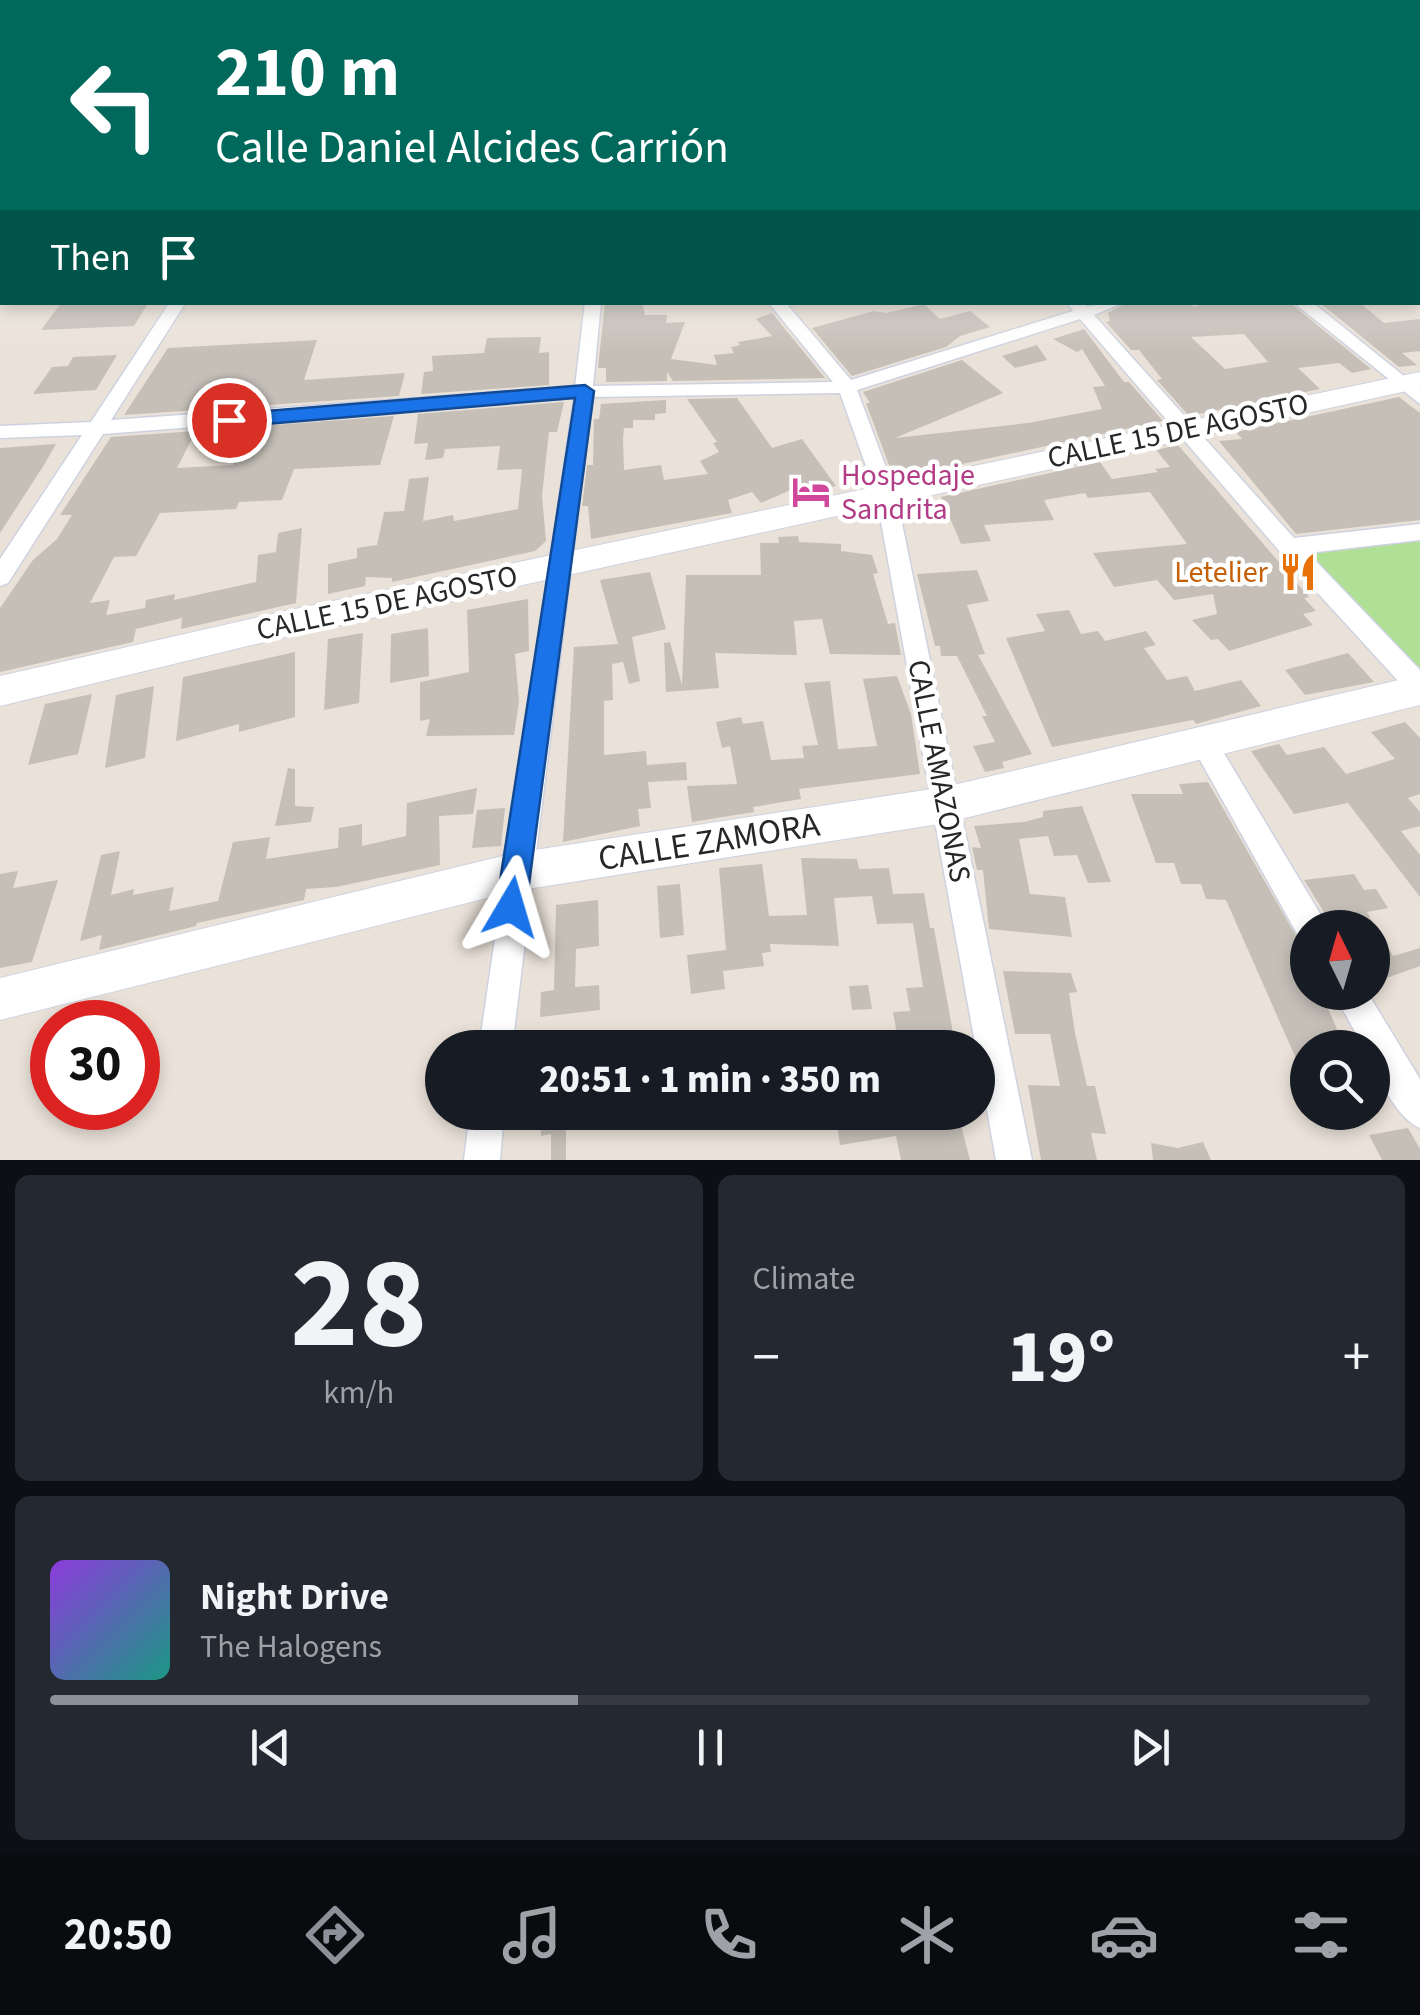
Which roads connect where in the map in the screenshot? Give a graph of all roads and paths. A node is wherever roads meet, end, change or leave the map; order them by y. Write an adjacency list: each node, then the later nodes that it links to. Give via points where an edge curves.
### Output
1 (176, 305): 10 (street)
2 (593, 305): 8 (street)
3 (778, 305): 7 (street, CALLE AMAZONAS)
4 (1305, 305): 6 (street)
5 (1079, 308): 7 (street); 9 (street)
6 (1414, 387): 9 (street, CALLE 15 DE AGOSTO)
7 (847, 388): 8 (street); 12 (street, CALLE AMAZONAS)
8 (585, 391): 10 (street); 15 (street)
9 (1185, 428): 12 (street, CALLE 15 DE AGOSTO); 14 (street)
10 (94, 429): 11 (street); 16 (street)
11 (0, 432)
12 (886, 494): 15 (street, CALLE 15 DE AGOSTO); 20 (street, CALLE AMAZONAS)
13 (1420, 532): 14 (street)
14 (1289, 547): 17 (street)
15 (563, 564): 18 (street, CALLE 15 DE AGOSTO); 21 (street)
16 (0, 576)
17 (1420, 688): 19 (street, CALLE ZAMORA)
18 (0, 691)
19 (1204, 743): 20 (street, CALLE ZAMORA); 22 (street)
20 (945, 804): 21 (street, CALLE ZAMORA); 29 (street, CALLE AMAZONAS)
21 (516, 872): 23 (street, CALLE ZAMORA); 25 (street)
22 (1301, 910)
23 (0, 999)
24 (1360, 1010): 26 (street)
25 (497, 1030)
26 (1420, 1112)
27 (486, 1130): 28 (street)
28 (482, 1160)
29 (1014, 1160)

